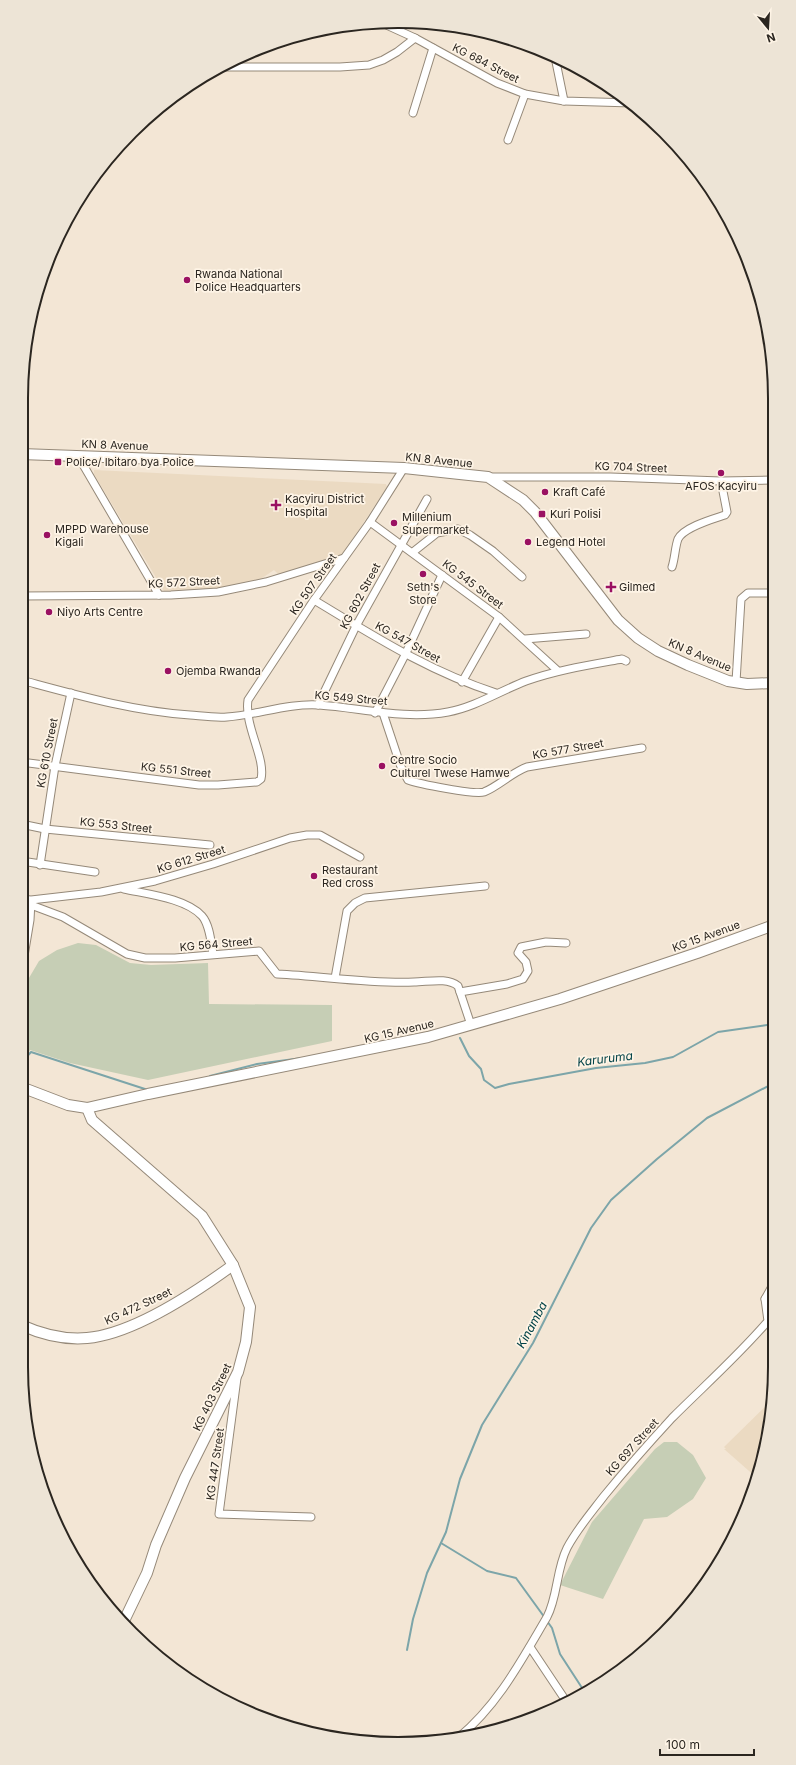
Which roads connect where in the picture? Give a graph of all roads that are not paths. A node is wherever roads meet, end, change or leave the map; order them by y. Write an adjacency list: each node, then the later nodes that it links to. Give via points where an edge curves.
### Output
1 (395, 28): 2 (street, KG 684 Street)
2 (415, 38): 3 (street, KG 684 Street); 5 (street, via 397,52 369,65)
3 (433, 48): 6 (street, KG 684 Street, via 497,83); 9 (street)
4 (556, 63): 7 (street)
5 (232, 67)
6 (525, 94): 7 (street, KG 684 Street); 10 (street)
7 (564, 100): 8 (street, KG 684 Street)
8 (621, 103)
9 (413, 113)
10 (508, 140)
11 (28, 454): 12 (main road, KN 8 Avenue)
12 (78, 456): 13 (main road, KN 8 Avenue); 26 (street)
13 (404, 468): 14 (main road, KN 8 Avenue); 18 (street, KG 507 Street)
14 (488, 477): 16 (street, KG 704 Street, via 610,477); 38 (main road, KN 8 Avenue, via 523,500 535,512 618,620 638,638 688,665)
15 (768, 480): 16 (street, KG 704 Street)
16 (722, 481): 22 (street, via 727,512 701,523 680,536)
17 (427, 499): 19 (street, KG 602 Street)
18 (370, 522): 19 (street, KG 545 Street); 21 (street, KG 507 Street)
19 (401, 545): 20 (street, KG 545 Street); 30 (street, KG 602 Street)
20 (413, 552): 23 (street, KG 545 Street); 24 (street, via 437,533 458,529 493,551)
21 (344, 558): 26 (street, KG 572 Street, via 241,588 218,592); 28 (street, KG 507 Street)
22 (672, 567)
23 (442, 575): 29 (street, KG 545 Street); 33 (street)
24 (522, 578)
25 (768, 593): 38 (street, via 748,593 741,598)
26 (159, 595): 27 (street, KG 572 Street)
27 (28, 596)
28 (314, 600): 30 (street, KG 547 Street); 45 (street, KG 507 Street, via 248,700)
29 (499, 617): 32 (street, KG 545 Street); 37 (street)
30 (356, 626): 33 (street, KG 547 Street); 42 (street, KG 602 Street)
31 (586, 634): 32 (street)
32 (525, 639): 35 (street, KG 545 Street)
33 (405, 655): 37 (street, KG 547 Street); 43 (street)
34 (626, 661): 35 (street, KG 549 Street, via 622,659)
35 (558, 671): 41 (street, KG 549 Street)
36 (28, 682): 40 (street, KG 549 Street)
37 (462, 682): 41 (street, KG 547 Street)
38 (736, 682): 39 (main road, KN 8 Avenue)
39 (768, 683)
40 (71, 693): 45 (street, KG 549 Street, via 136,709 167,713 227,717); 48 (street, KG 610 Street)
41 (496, 693): 44 (street, KG 549 Street, via 448,712)
42 (318, 705): 43 (street, KG 549 Street); 45 (street, KG 549 Street)
43 (375, 713): 44 (street, KG 549 Street)
44 (383, 713): 46 (street, KG 577 Street, via 401,767 408,780 473,792 486,791 515,771 527,767)
45 (247, 714): 48 (street, KG 551 Street, via 262,769 261,779 257,782 199,785)
46 (642, 748)
47 (28, 763): 48 (street, KG 551 Street)
48 (55, 766): 50 (street, KG 610 Street)
49 (28, 825): 50 (street, KG 553 Street)
50 (45, 829): 51 (street, KG 553 Street); 54 (street, KG 610 Street)
51 (210, 845)
52 (360, 857): 57 (street, KG 612 Street, via 320,835 307,835 290,838 213,864)
53 (28, 862): 54 (street)
54 (40, 865): 55 (street)
55 (95, 872)
56 (485, 886): 64 (street, via 364,898 347,911)
57 (121, 888): 59 (street, KG 612 Street); 63 (street, via 164,897 194,910 206,923)
58 (28, 901): 59 (street, KG 612 Street)
59 (31, 902): 61 (street); 63 (street, KG 564 Street, via 63,917 127,954 175,958)
60 (768, 927): 66 (main road, KG 15 Avenue, via 560,999)
61 (28, 933)
62 (566, 942): 65 (street, via 546,942 521,947 518,953 526,962 528,971 522,979)
63 (213, 954): 64 (street, KG 564 Street, via 259,951 277,974)
64 (336, 978): 65 (street, KG 564 Street, via 390,983 450,981 458,986)
65 (460, 992): 66 (street)
66 (471, 1025): 68 (main road, KG 15 Avenue, via 421,1039)
67 (28, 1089): 68 (main road, KG 15 Avenue, via 68,1105)
68 (87, 1108): 69 (main road, KG 403 Street, via 92,1120 202,1216)
69 (233, 1265): 73 (main road, KG 472 Street, via 186,1297 152,1316 100,1336 64,1338); 74 (main road, KG 403 Street, via 250,1307 246,1342)
70 (768, 1292): 71 (street)
71 (764, 1299): 72 (street); 77 (street, KG 697 Street, via 768,1320 750,1342 672,1418 622,1474 581,1526 562,1561 552,1607)
72 (768, 1299)
73 (28, 1327)
74 (238, 1372): 75 (street, KG 447 Street, via 219,1514); 76 (main road, KG 403 Street, via 186,1478)
75 (311, 1517)
76 (126, 1617)
77 (530, 1647): 78 (street); 79 (street, via 498,1698)
78 (564, 1698)
79 (466, 1731)

